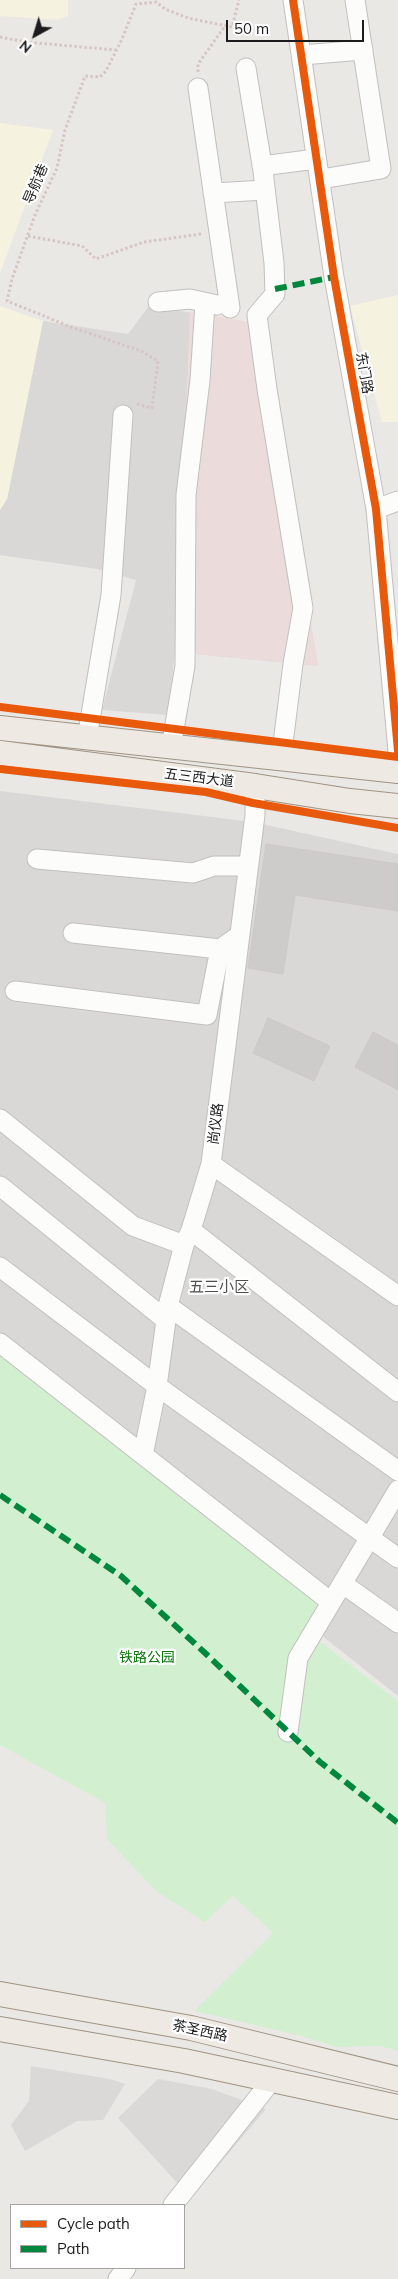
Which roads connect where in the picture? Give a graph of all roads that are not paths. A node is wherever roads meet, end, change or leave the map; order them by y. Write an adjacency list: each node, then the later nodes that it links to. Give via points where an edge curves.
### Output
1 (293, 0): 4 (street, 东门路)
2 (355, 0): 3 (street)
3 (363, 50): 4 (street); 9 (street, via 381,169)
4 (302, 55): 7 (street, 东门路)
5 (246, 68): 8 (street)
6 (198, 88): 11 (street)
7 (316, 159): 8 (street); 9 (street, 东门路)
8 (262, 166): 10 (street)
9 (321, 179): 18 (street, 东门路, via 334,278)
10 (265, 190): 11 (street); 15 (street, via 275,294)
11 (213, 193): 14 (street)
12 (158, 302): 13 (street, via 190,299)
13 (205, 303): 14 (street); 21 (street, via 200,380 186,495 186,666)
14 (230, 308): 15 (street)
15 (257, 314): 24 (street, via 303,608)
16 (123, 415): 20 (street, via 111,595)
17 (398, 501): 18 (street)
18 (376, 509): 22 (street, 东门路)
19 (0, 728): 20 (main road, 五三西大道)
20 (87, 738): 21 (main road, 五三西大道)
21 (171, 747): 24 (main road, 五三西大道)
22 (398, 751)
23 (0, 753): 26 (main road, 五三西大道)
24 (281, 759): 25 (main road, 五三西大道)
25 (398, 771)
26 (255, 786): 27 (main road, 五三西大道); 29 (street, 尚仪路, via 255,815)
27 (398, 806)
28 (37, 859): 29 (street, via 193,873 214,866)
29 (248, 866): 31 (street, 尚仪路)
30 (73, 933): 32 (street)
31 (240, 935): 32 (street); 35 (street, 尚仪路)
32 (220, 949): 33 (street, via 207,1015)
33 (15, 991)
34 (0, 1119): 37 (street, via 133,1226)
35 (211, 1164): 37 (street, 尚仪路); 39 (street)
36 (0, 1186): 40 (street)
37 (188, 1238): 40 (street, 尚仪路); 43 (street)
38 (0, 1266): 42 (street)
39 (398, 1296)
40 (167, 1313): 42 (street, 尚仪路); 45 (street)
41 (0, 1343): 44 (street)
42 (157, 1386): 44 (street, 尚仪路); 47 (street)
43 (398, 1392)
44 (143, 1455): 50 (street)
45 (398, 1471)
46 (398, 1490): 47 (street)
47 (370, 1538): 48 (street); 49 (street)
48 (398, 1558)
49 (343, 1584): 50 (street); 51 (street)
50 (331, 1602): 52 (street, via 298,1658)
51 (398, 1623)
52 (288, 1732)
53 (0, 1994): 55 (main road, 茶圣西路, via 191,2028)
54 (0, 2028): 56 (main road)
55 (398, 2079)
56 (272, 2080): 57 (main road); 58 (street)
57 (398, 2107)
58 (174, 2204)

